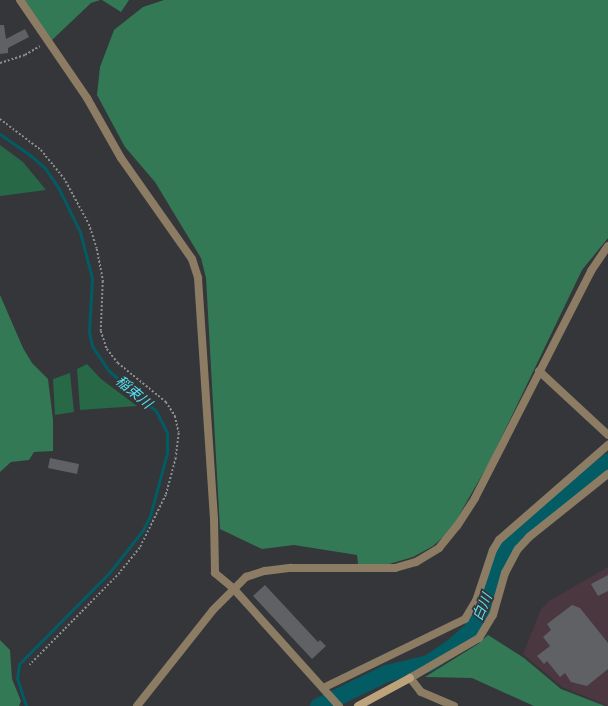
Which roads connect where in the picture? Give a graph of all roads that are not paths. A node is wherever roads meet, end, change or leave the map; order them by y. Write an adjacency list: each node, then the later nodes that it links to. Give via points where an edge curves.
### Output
1 (20, 0): 7 (street, via 87,98 121,158 192,259 198,278 214,519 214,568 215,573)
2 (608, 246): 3 (street, via 591,271)
3 (539, 371): 4 (street); 7 (street, via 475,498 448,538 428,556 395,568 291,568 264,571 246,577)
4 (608, 435)
5 (608, 445): 9 (street, via 508,529 493,550 476,601 465,619)
6 (608, 474): 8 (street, via 529,537 518,549 505,573 493,615 479,638)
7 (233, 588): 9 (street); 10 (street)
8 (410, 678): 12 (street); 13 (street, via 421,692)
9 (323, 688): 11 (street)
10 (137, 706)
11 (339, 706)
12 (358, 706)
13 (454, 706)

